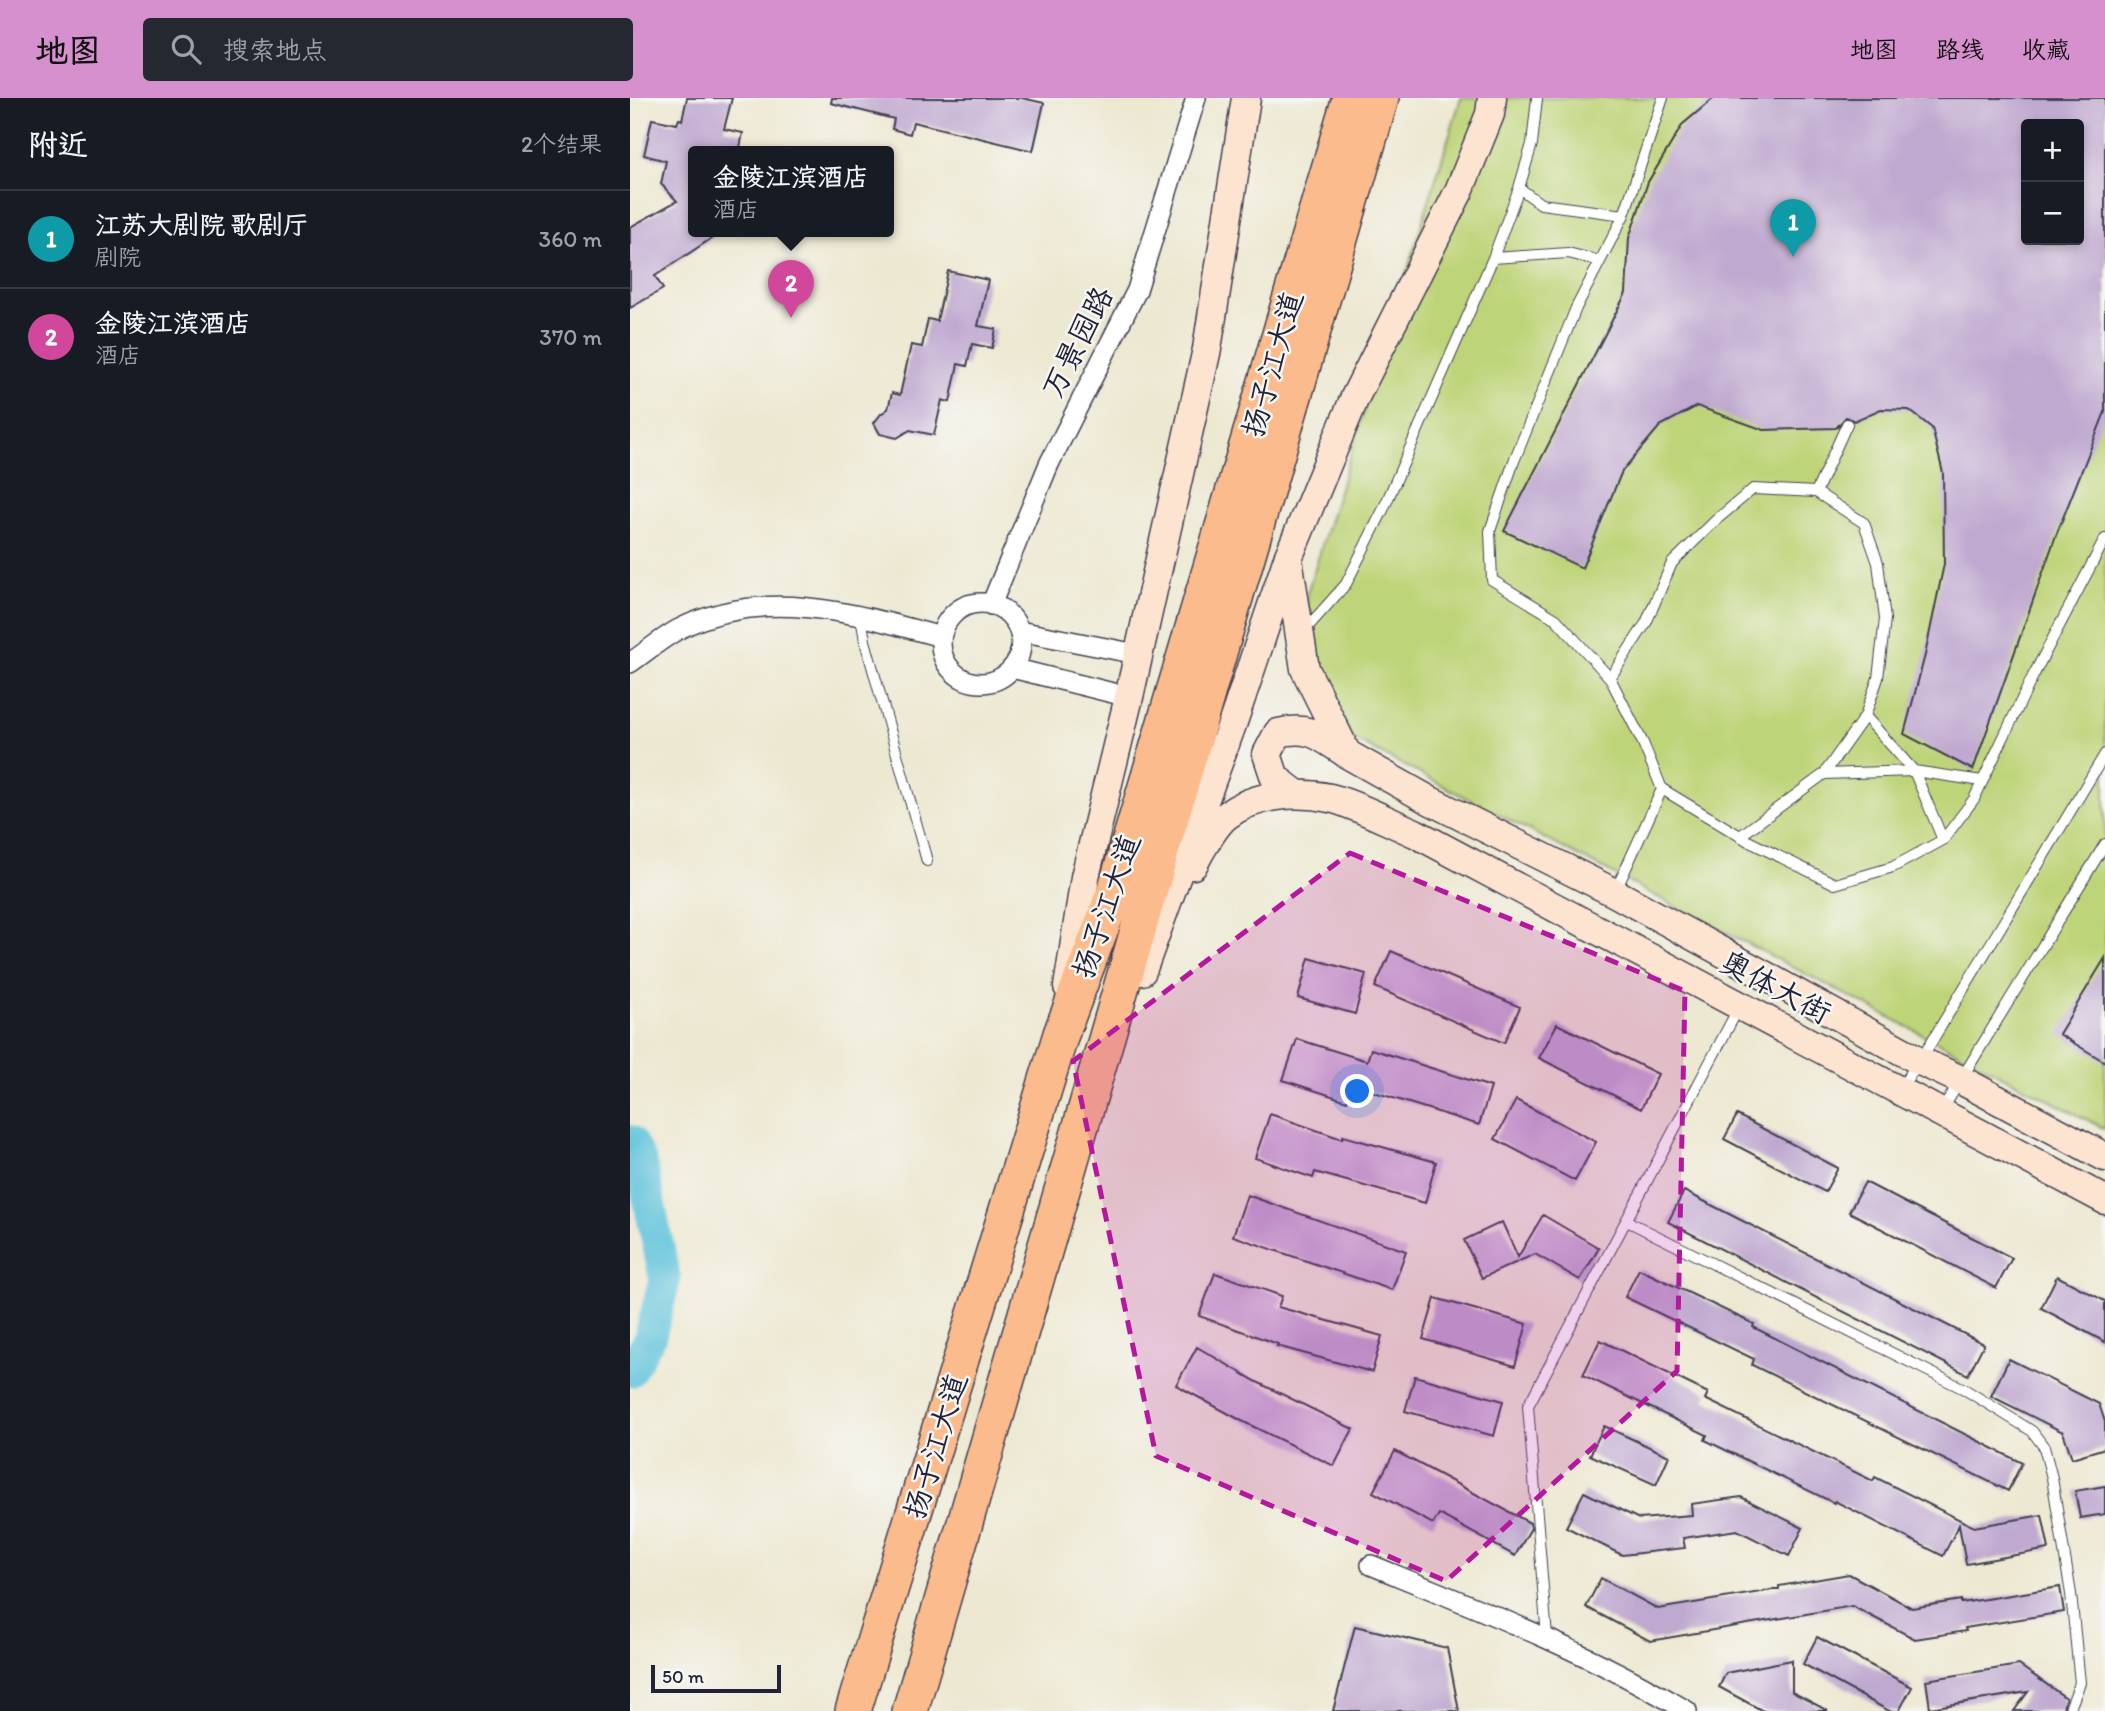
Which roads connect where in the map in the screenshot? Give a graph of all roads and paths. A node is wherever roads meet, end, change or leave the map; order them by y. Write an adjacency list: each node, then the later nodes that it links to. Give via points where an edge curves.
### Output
1 (1196, 98): 16 (street, 万景园路, via 1137,290 1049,464)
2 (1246, 98): 21 (street, via 1207,349)
3 (1350, 98): 41 (highway, 扬子江大道, via 1115,891)
4 (1381, 98): 49 (highway, 扬子江大道)
5 (1492, 98): 15 (street, via 1459,191 1355,397)
6 (1537, 98): 8 (lane, via 1532,145)
7 (1662, 98): 9 (lane)
8 (1520, 188): 9 (lane, via 1542,204); 10 (lane)
9 (1624, 215): 11 (lane)
10 (1493, 258): 11 (lane, via 1567,253); 19 (lane, via 1346,584)
11 (1600, 261): 24 (lane, via 1576,308 1490,531 1492,580 1556,619)
12 (1847, 424): 13 (lane)
13 (1816, 492): 24 (lane, via 1753,489 1716,520 1672,563 1646,623); 26 (lane, via 1864,523 1878,563 1885,619 1878,678)
14 (2105, 539): 31 (lane)
15 (1288, 558): 19 (street); 39 (street)
16 (991, 605): 18 (street, via 1013,619); 20 (street, via 978,603 954,614)
17 (861, 615): 20 (street); 22 (street, via 798,606 747,607 678,629); 37 (lane, via 864,640)
18 (1019, 631): 21 (street); 23 (street, via 1018,657)
19 (1300, 635): 27 (street, via 1305,668)
20 (941, 637): 23 (street, via 946,662 964,680 990,682)
21 (1137, 654): 25 (street)
22 (630, 663)
23 (1012, 668): 25 (street)
24 (1610, 678): 32 (lane)
25 (1129, 697): 41 (street, via 1085,877)
26 (1865, 716): 29 (lane); 30 (lane)
27 (1347, 754): 33 (street, 奥体大街, via 1297,728 1278,733 1267,754 1275,778); 38 (street, 奥体大街)
28 (2105, 754): 42 (lane)
29 (1914, 771): 30 (lane); 31 (lane); 35 (lane)
30 (1824, 774): 34 (lane)
31 (1982, 781): 35 (lane)
32 (1662, 789): 34 (lane); 38 (lane)
33 (1296, 794): 39 (street, 奥体大街, via 1268,798 1225,816 1200,852); 40 (street, 奥体大街, via 1332,798 1415,833)
34 (1740, 836): 35 (lane, via 1835,884 1894,867)
35 (1943, 840)
36 (2105, 844): 43 (lane)
37 (927, 861)
38 (1615, 893): 42 (street, 奥体大街)
39 (1148, 955): 49 (street)
40 (1739, 1005): 44 (street, 奥体大街); 48 (lane)
41 (1061, 1034): 52 (highway, 扬子江大道)
42 (1920, 1061): 43 (street, 奥体大街); 44 (lane)
43 (1961, 1080): 45 (lane); 46 (street, 奥体大街)
44 (1899, 1090): 45 (street, 奥体大街)
45 (1941, 1113): 47 (street, 奥体大街)
46 (2105, 1157)
47 (2105, 1200)
48 (1627, 1221): 51 (lane, via 1528,1406); 55 (lane, via 1964,1389 2032,1431 2044,1447 2052,1478 2071,1594 2080,1683)
49 (1052, 1224): 53 (highway, 扬子江大道)
50 (1371, 1564): 51 (street)
51 (1547, 1637): 54 (street)
52 (853, 1711)
53 (910, 1711)
54 (1686, 1711)
55 (2069, 1711)

